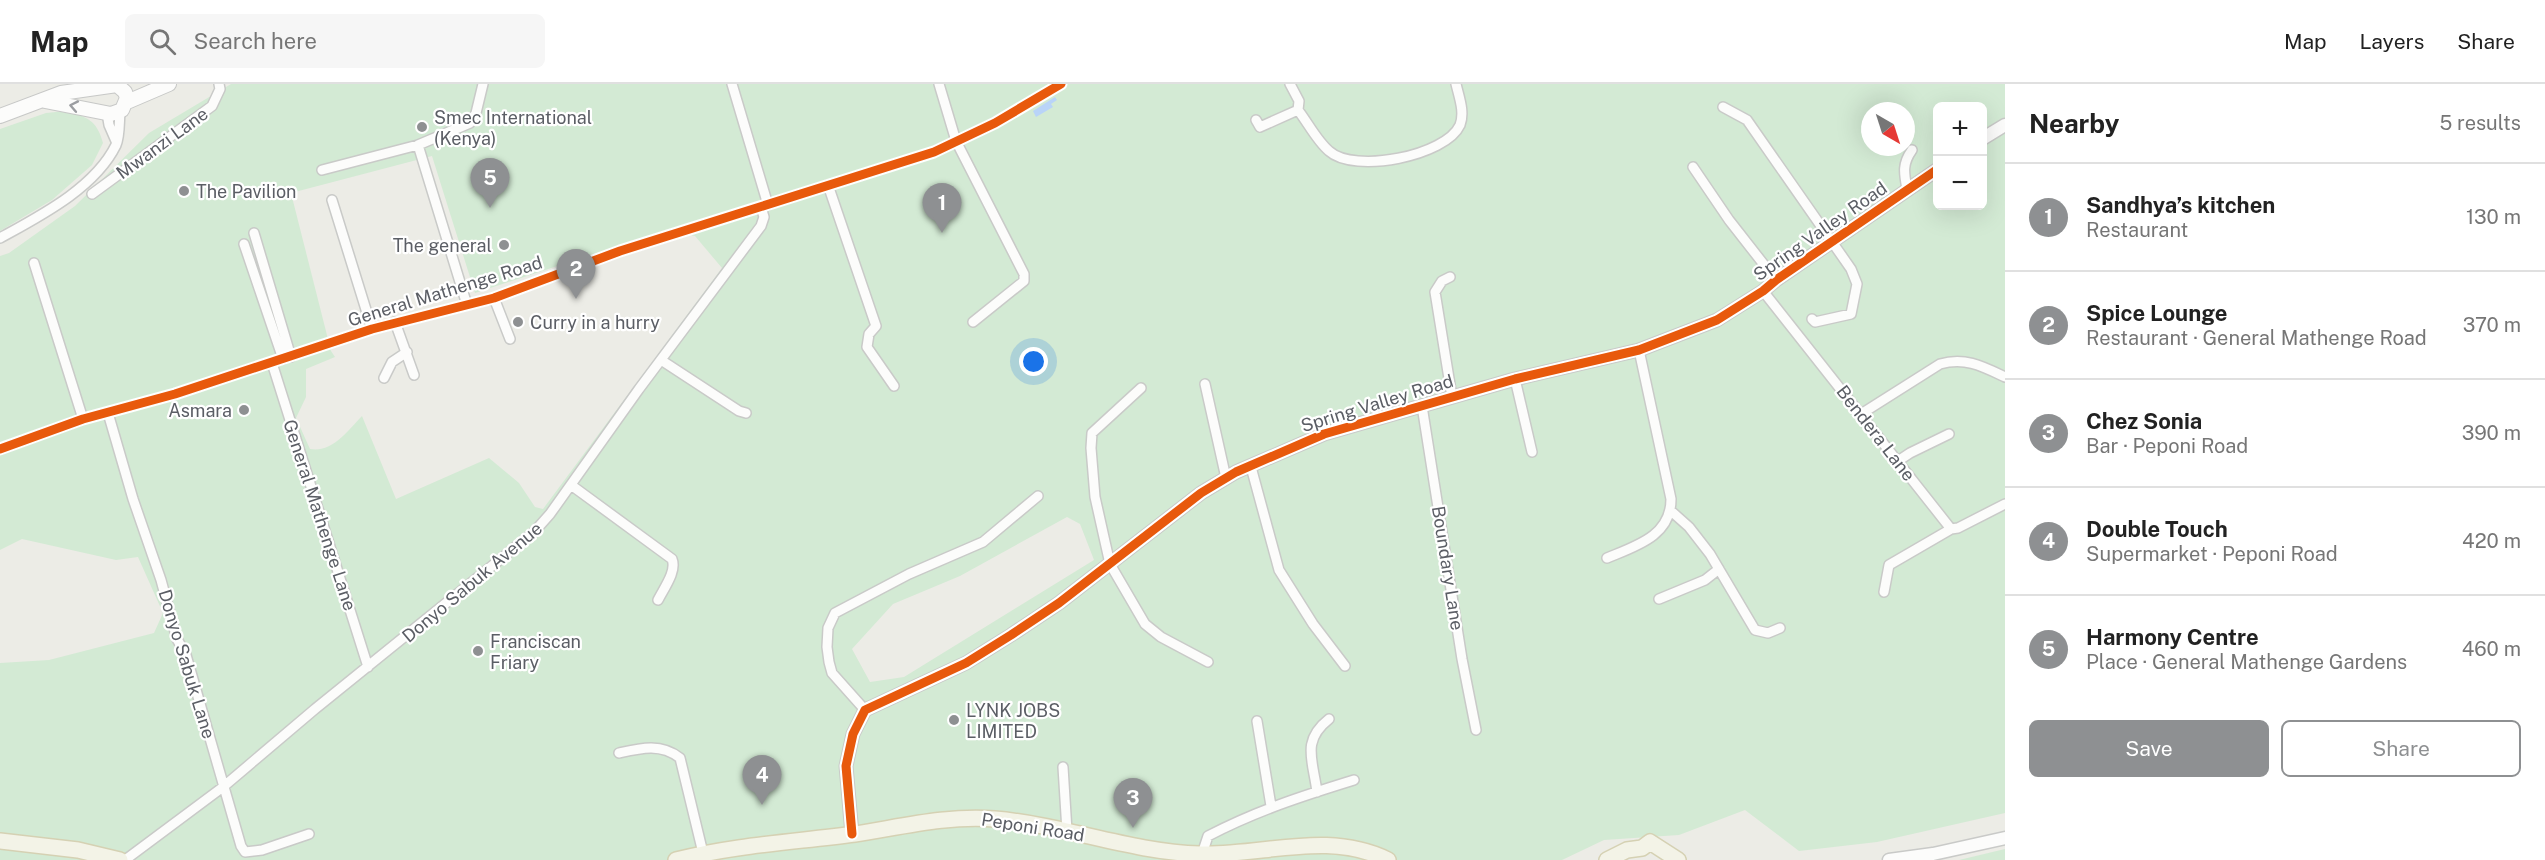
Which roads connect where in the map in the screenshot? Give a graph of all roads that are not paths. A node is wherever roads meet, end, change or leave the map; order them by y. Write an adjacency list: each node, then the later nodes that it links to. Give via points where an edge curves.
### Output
1 (169, 84): 12 (main road)
2 (219, 84): 26 (street, Mwanzi Lane, via 212,106)
3 (483, 84): 19 (street, via 470,123)
4 (732, 84): 28 (street)
5 (939, 84): 18 (street)
6 (1061, 84): 18 (street, General Mathenge Road)
7 (1456, 84): 13 (street, via 1463,116 1457,130 1446,141 1404,158 1353,160 1329,152)
8 (113, 85): 10 (main road, via 69,91); 12 (main road, via 127,95); 12 (main road, via 98,97 98,102)
9 (1292, 87): 13 (street, via 1299,101)
10 (45, 101): 12 (main road, one-way to 10); 14 (main road)
11 (1723, 106): 31 (street, via 1747,120)
12 (114, 109): 30 (street, via 117,143 80,188)
13 (1298, 110): 15 (street, via 1260,126)
14 (0, 116)
15 (1256, 120)
16 (2005, 125): 17 (street)
17 (1987, 137)
18 (956, 141): 24 (street, General Mathenge Road, via 934,152); 41 (street, via 1024,274 1024,281)
19 (418, 145): 22 (street); 38 (street)
20 (1908, 156): 25 (street, via 1903,170)
21 (1693, 167): 35 (street)
22 (322, 170)
23 (1933, 172): 25 (street, Spring Valley Road)
24 (828, 185): 28 (street, General Mathenge Road); 54 (street, via 876,326 869,334 867,347)
25 (1907, 189): 31 (street, Spring Valley Road)
26 (92, 194)
27 (332, 200): 42 (street)
28 (765, 206): 37 (street, General Mathenge Road, via 620,251); 47 (street, Donyo Sabuk Avenue, via 761,226)
29 (254, 233): 46 (street)
30 (0, 238)
31 (1833, 242): 35 (street, Spring Valley Road); 39 (street, via 1857,284 1853,308 1851,314 1815,322)
32 (244, 244): 46 (street)
33 (34, 263): 61 (street)
34 (1450, 277): 56 (street, via 1435,292)
35 (1776, 280): 36 (street, Spring Valley Road)
36 (1763, 291): 44 (street, Spring Valley Road, via 1717,320); 60 (street, Bendera Lane)
37 (494, 298): 38 (street, General Mathenge Road); 43 (street)
38 (467, 305): 40 (street, General Mathenge Road)
39 (1812, 319)
40 (395, 322): 42 (street, General Mathenge Road); 45 (street)
41 (973, 322)
42 (372, 329): 46 (street, General Mathenge Road)
43 (510, 339)
44 (1639, 350): 52 (street, Spring Valley Road); 71 (street)
45 (407, 352): 49 (street); 51 (street, via 392,362)
46 (287, 358): 48 (street, General Mathenge Road)
47 (661, 360): 59 (street); 68 (street, Donyo Sabuk Avenue)
48 (272, 363): 58 (street, General Mathenge Road); 82 (street, General Mathenge Lane)
49 (414, 375)
50 (2005, 376): 60 (street, via 1980,365 1954,360 1940,364)
51 (384, 378)
52 (1515, 379): 56 (street, Spring Valley Road); 64 (street)
53 (1205, 384): 67 (street)
54 (894, 386)
55 (1141, 388): 74 (street, via 1092,433 1095,497)
56 (1452, 397): 57 (street, Spring Valley Road)
57 (1422, 406): 66 (street, Spring Valley Road, via 1324,434); 86 (street, Boundary Lane)
58 (108, 413): 61 (street, General Mathenge Road); 90 (street, Donyo Sabuk Lane, via 177,639 186,655)
59 (746, 413)
60 (1861, 414): 65 (street, Bendera Lane)
61 (83, 419): 63 (street, General Mathenge Road)
62 (1949, 434): 65 (street)
63 (0, 449)
64 (1532, 452)
65 (1898, 461): 72 (street, Bendera Lane)
66 (1251, 467): 67 (street, Spring Valley Road); 81 (street, via 1279,570)
67 (1226, 478): 74 (street, Spring Valley Road)
68 (572, 485): 78 (street, via 672,559 673,570); 82 (street, Donyo Sabuk Avenue, via 534,532)
69 (1038, 496): 83 (street, via 983,542 909,574 836,614 828,628 832,673)
70 (2005, 504): 72 (street)
71 (1671, 511): 73 (street, via 1660,529 1644,543); 75 (street, via 1689,527)
72 (1951, 529): 76 (street, via 1889,565)
73 (1607, 558)
74 (1110, 564): 80 (street, via 1145,624); 83 (street, Spring Valley Road, via 1059,603 966,663)
75 (1719, 569): 77 (street, via 1705,580); 79 (street, via 1755,630 1768,633)
76 (1884, 592)
77 (1659, 599)
78 (658, 600)
79 (1780, 628)
80 (1208, 662)
81 (1345, 666)
82 (368, 667): 90 (street, Donyo Sabuk Avenue)
83 (865, 710): 95 (street, via 853,734 846,766)
84 (1329, 719): 91 (street, via 1316,729 1311,741)
85 (1257, 721): 92 (street)
86 (1476, 730)
87 (619, 753): 98 (street, via 655,747 680,758)
88 (1063, 767): 93 (street)
89 (1354, 780): 91 (street)
90 (223, 787): 94 (street, Donyo Sabuk Lane, via 245,852); 101 (street, Donyo Sabuk Avenue)
91 (1317, 792): 92 (street)
92 (1271, 806): 99 (street, via 1209,836)
93 (1067, 831): 95 (main road, Peponi Road, via 974,818); 99 (main road, Peponi Road)
94 (309, 834)
95 (852, 834): 98 (main road, Peponi Road)
96 (2005, 838): 106 (street)
97 (0, 841): 100 (main road, via 78,850)
98 (703, 853): 102 (main road, Peponi Road)
99 (1202, 854): 103 (main road, Peponi Road, via 1311,844 1344,846)
100 (120, 860)
101 (125, 860)
102 (676, 860)
103 (1388, 860)
104 (1607, 860): 105 (main road, via 1650,842)
105 (1678, 860)
106 (1889, 860)

